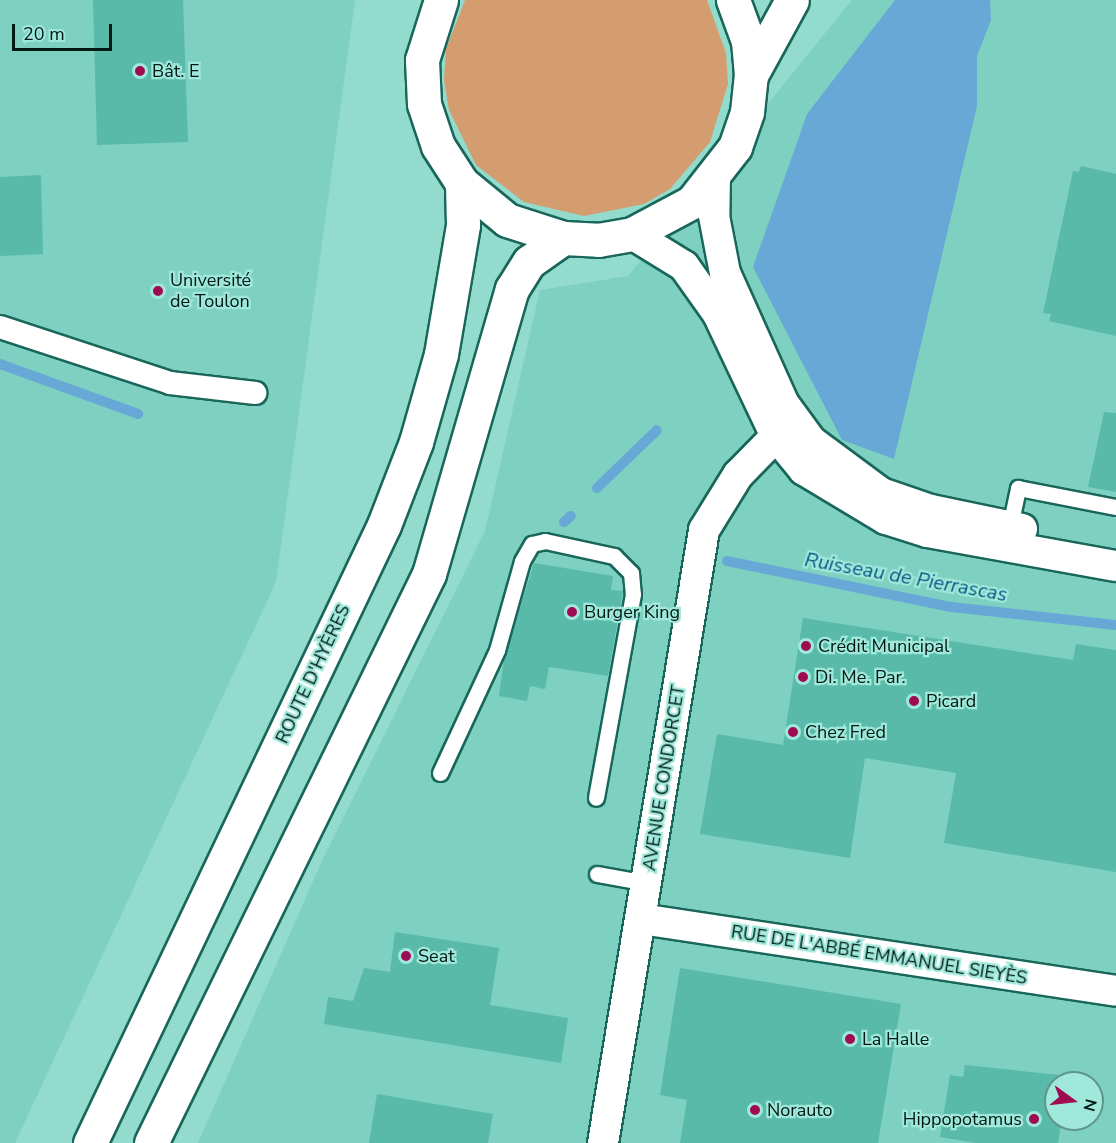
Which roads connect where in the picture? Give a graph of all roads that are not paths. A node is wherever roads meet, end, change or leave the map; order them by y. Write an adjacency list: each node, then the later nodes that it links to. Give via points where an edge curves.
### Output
1 (441, 0): 6 (main road, via 423,60 424,104 438,146)
2 (733, 0): 4 (main road, via 748,40)
3 (792, 0): 4 (main road)
4 (751, 75): 5 (main road, via 744,121 735,147)
5 (715, 177): 7 (main road, via 692,202); 13 (street, via 715,226 725,273 784,404 811,441 881,493 931,510)
6 (462, 183): 8 (main road, via 507,220); 22 (main road, ROUTE D'HYÈRES, via 463,225 441,354 416,442 384,525)
7 (632, 234): 8 (main road, via 598,240); 11 (street, via 684,266 718,314)
8 (563, 238): 23 (main road, via 529,262 512,289 429,574)
9 (0, 327): 10 (street, via 170,383)
10 (255, 393)
11 (776, 436): 15 (street, via 804,470 886,519 927,532); 19 (street, AVENUE CONDORCET, via 738,475 704,530)
12 (1116, 507): 13 (lane, via 1018,488)
13 (1010, 526): 14 (street)
14 (1116, 547)
15 (1116, 566)
16 (440, 773): 17 (lane, via 497,650 522,561 532,544 545,541 614,556 631,573 633,594)
17 (596, 798)
18 (597, 874): 19 (lane)
19 (647, 883): 20 (street, AVENUE CONDORCET)
20 (641, 919): 21 (street, RUE DE L'ABBÉ EMMANUEL SIEYÈS); 24 (street, AVENUE CONDORCET)
21 (1116, 992)
22 (90, 1143)
23 (150, 1143)
24 (603, 1143)

